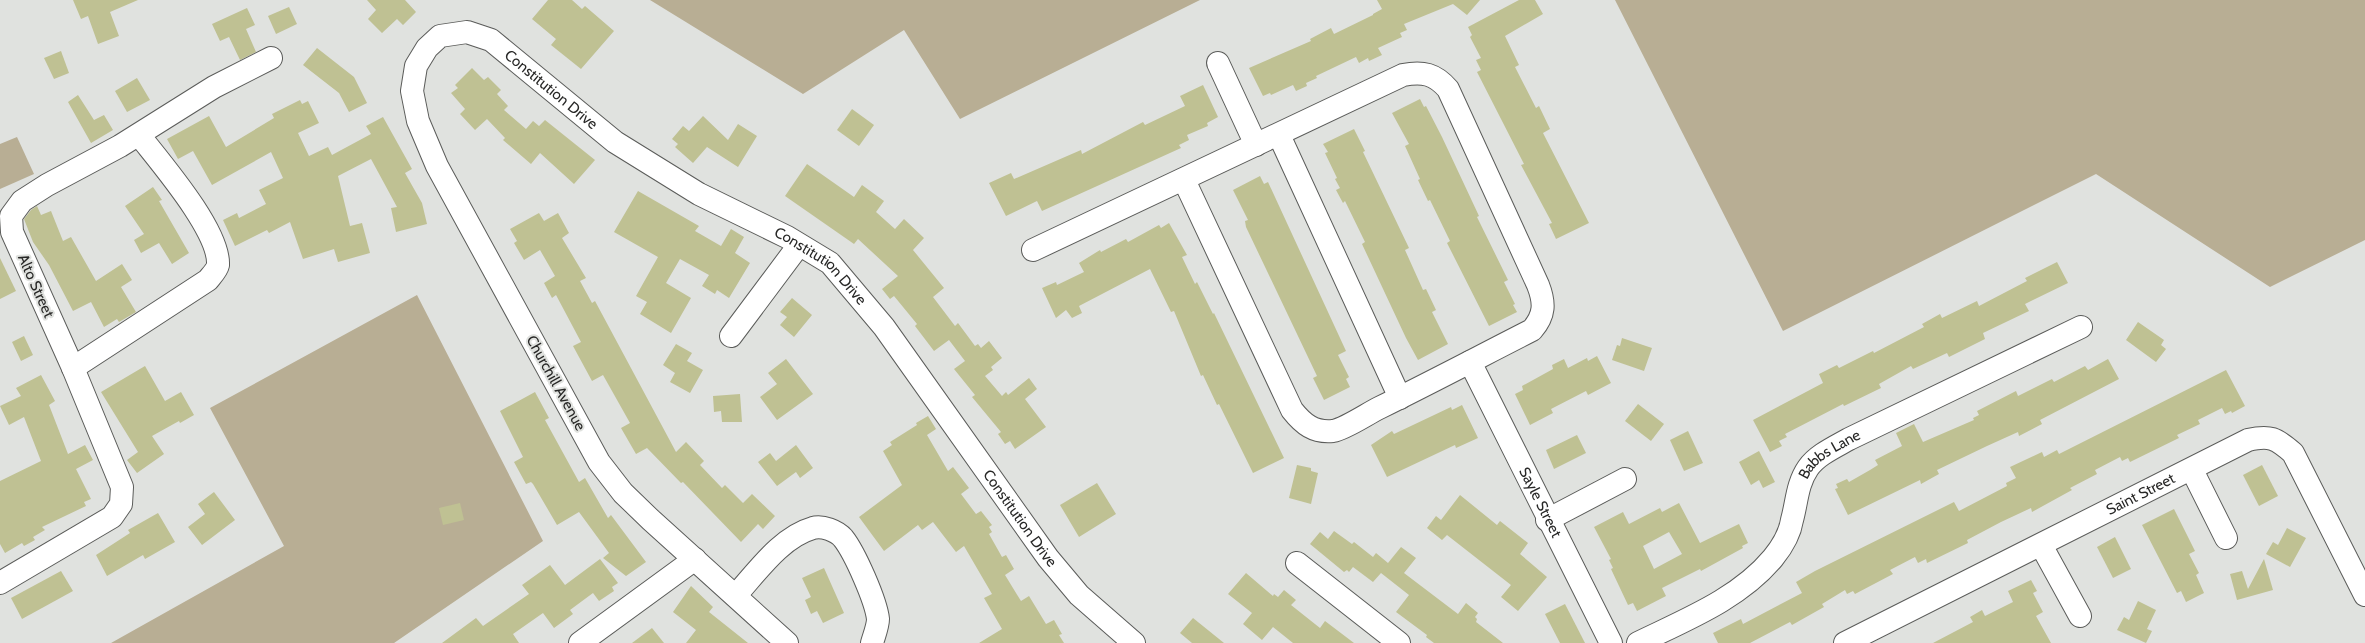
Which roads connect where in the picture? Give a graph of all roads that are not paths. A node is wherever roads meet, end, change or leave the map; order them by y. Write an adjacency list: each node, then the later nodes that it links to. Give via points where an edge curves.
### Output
1 (271, 58): 4 (street, Alto Street, via 214,87)
2 (1218, 63): 6 (street)
3 (416, 66): 8 (street, Constitution Drive, via 427,48 440,36 466,32 491,40 615,142 699,194); 20 (street, Churchill Avenue, via 412,91 418,121 437,166 599,462 623,493)
4 (139, 135): 13 (street, Alto Street, via 47,185 22,201 11,216 12,232); 13 (street, via 206,228 217,252 218,267 208,280)
5 (1279, 135): 6 (street); 12 (street, via 1403,75 1416,72 1428,74 1439,79 1448,89 1544,299 1543,312 1532,330); 14 (street)
6 (1256, 146): 7 (street)
7 (1184, 180): 9 (street); 14 (street, via 1292,410 1302,423 1322,431 1335,431)
8 (799, 245): 11 (street); 29 (street, Constitution Drive, via 830,264 884,327 1048,558 1079,595)
9 (1033, 250)
10 (2081, 327): 32 (street, Babbs Lane, via 1823,454 1808,467 1801,480 1792,522 1773,558 1745,584 1712,607)
11 (731, 336)
12 (1470, 362): 14 (street); 17 (street, Sayle Street)
13 (73, 368): 22 (street, Alto Street, via 118,473 122,487 120,504 112,517)
14 (1400, 398)
15 (2192, 470): 18 (street); 19 (street, Saint Street); 24 (street, Saint Street, via 2248,440 2266,436 2281,442 2293,453)
16 (1624, 479): 17 (street)
17 (1547, 520): 31 (street, Sayle Street)
18 (2226, 538)
19 (2041, 545): 25 (street); 33 (street, Saint Street)
20 (694, 559): 23 (street, Churchill Avenue); 26 (street)
21 (1297, 563): 30 (street)
22 (0, 583)
23 (736, 595): 27 (street, Churchill Avenue); 28 (street, via 766,562 795,536 814,527 830,529 843,538 873,598 878,620)
24 (2365, 595)
25 (2080, 616)
26 (580, 643)
27 (787, 643)
28 (872, 643)
29 (1134, 643)
30 (1399, 643)
31 (1611, 643)
32 (1638, 643)
33 (1845, 643)

